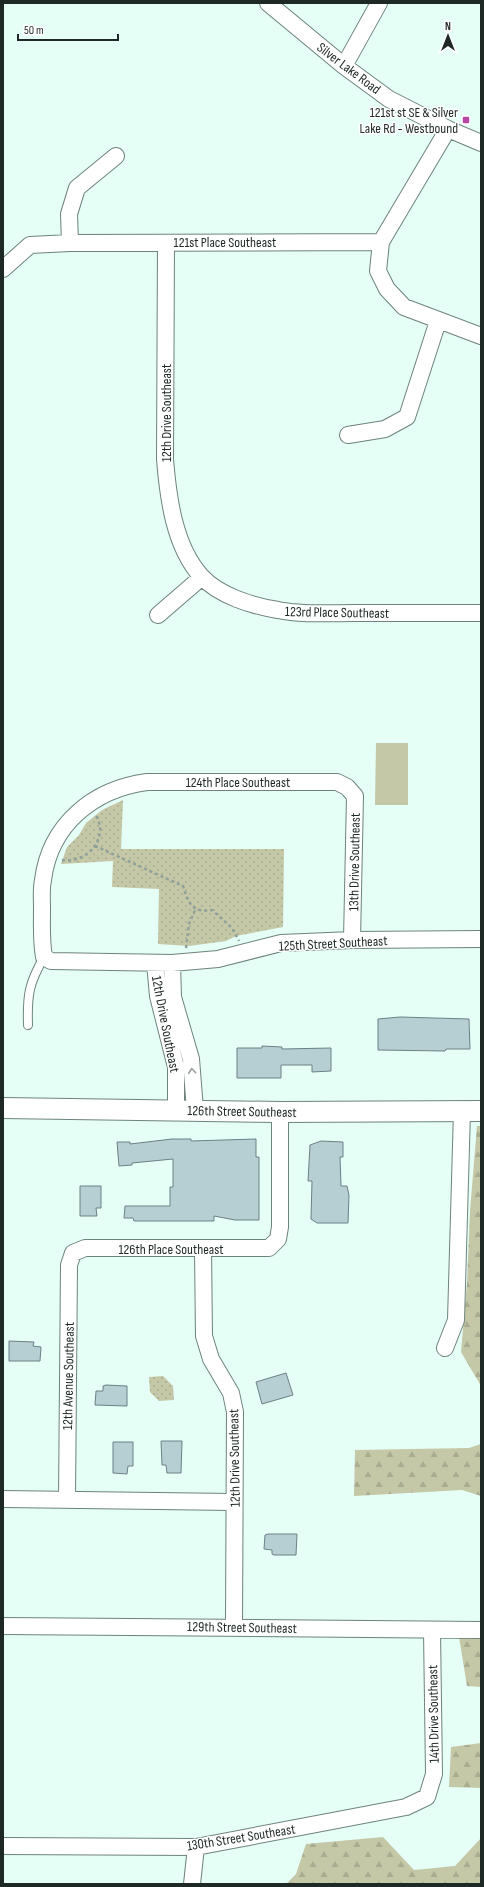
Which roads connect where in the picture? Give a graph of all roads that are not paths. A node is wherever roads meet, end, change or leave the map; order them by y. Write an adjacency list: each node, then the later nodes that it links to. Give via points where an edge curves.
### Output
1 (268, 3): 3 (street, Silver Lake Road)
2 (379, 3): 3 (street)
3 (344, 66): 4 (street, Silver Lake Road, via 389,99)
4 (448, 129): 5 (street, Silver Lake Road); 7 (street)
5 (481, 143)
6 (116, 156): 8 (street, via 77,188 69,214)
7 (381, 242): 9 (street, 121st Place Southeast); 11 (street, via 378,271 388,289 404,307)
8 (70, 243): 9 (street, 121st Place Southeast); 10 (street, 121st Place Southeast, via 30,246)
9 (166, 243): 14 (street, 12th Drive Southeast, via 167,484 186,552)
10 (4, 268)
11 (438, 321): 12 (street); 13 (street, via 407,417 385,429)
12 (481, 336)
13 (348, 435)
14 (202, 577): 15 (street, 123rd Place Southeast, via 241,600 278,610 309,613); 16 (street)
15 (481, 613)
16 (158, 615)
17 (347, 787): 19 (street, 13th Drive Southeast, via 355,796); 20 (street, 124th Place Southeast, via 337,782 147,782 129,784 107,792 82,807 63,828 51,850 42,880 41,943)
18 (481, 939): 19 (street, 125th Street Southeast)
19 (352, 940): 22 (street, 125th Street Southeast, via 281,944 218,959)
20 (44, 957): 21 (street, 125th Street Southeast, via 62,962); 23 (lane, via 31,982 27,1000)
21 (155, 962): 22 (street, 125th Street Southeast); 25 (street, 12th Drive Southeast, via 158,996)
22 (179, 963): 25 (street, 12th Drive Southeast, one-way to 22, via 191,1059 173,997)
23 (28, 1025)
24 (3, 1108): 25 (street, 126th Street Southeast)
25 (186, 1110): 27 (street, 126th Street Southeast)
26 (472, 1111): 27 (street, 126th Street Southeast); 30 (street, via 456,1320)
27 (280, 1112): 28 (street, 126th Place Southeast, via 278,1239 269,1248)
28 (203, 1249): 29 (street, 126th Place Southeast, via 85,1248); 33 (street, 12th Drive Southeast, via 204,1336 211,1359 231,1392 235,1412)
29 (73, 1253): 32 (street, 12th Avenue Southeast, via 69,1265)
30 (445, 1348)
31 (3, 1499): 32 (street)
32 (66, 1500): 33 (street)
33 (234, 1502): 35 (street, 12th Drive Southeast)
34 (3, 1626): 35 (street, 129th Street Southeast)
35 (234, 1626): 36 (street, 129th Street Southeast)
36 (432, 1630): 37 (street, 129th Street Southeast); 38 (street, 14th Drive Southeast, via 434,1774)
37 (481, 1630)
38 (426, 1797): 40 (street, 130th Street Southeast, via 406,1807)
39 (3, 1846): 40 (street, 130th Street Southeast)
40 (196, 1847): 41 (street)
41 (192, 1884)

